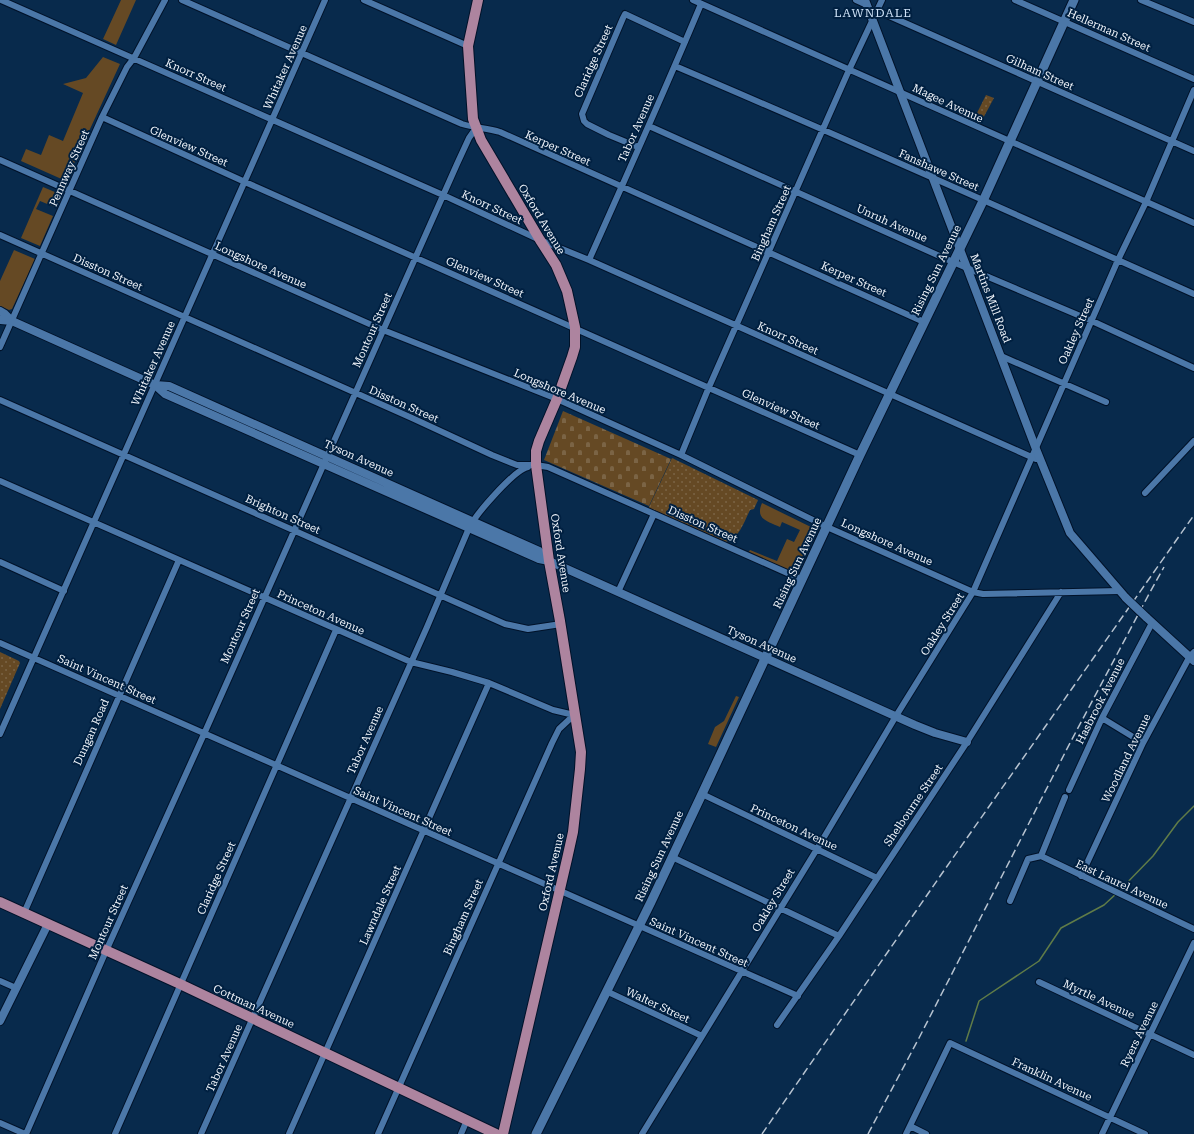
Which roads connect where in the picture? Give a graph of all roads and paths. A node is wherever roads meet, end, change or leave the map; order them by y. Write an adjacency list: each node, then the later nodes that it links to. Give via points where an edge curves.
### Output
1 (1, 0): 23 (street, Knorr Street)
2 (165, 0): 23 (street, Pennway Street)
3 (182, 0): 22 (street, Kerper Street)
4 (325, 0): 22 (street, Whitaker Avenue)
5 (364, 0): 21 (street)
6 (478, 0): 21 (main road, Oxford Avenue)
7 (693, 0): 15 (street, Magee Avenue)
8 (856, 0): 13 (street)
9 (882, 0): 16 (street, Bingham Street)
10 (1015, 0): 18 (street, Hellerman Street)
11 (1074, 0): 18 (main road, Rising Sun Avenue)
12 (1141, 0): 14 (street)
13 (866, 2): 17 (street, Martins Mill Road)
14 (1154, 3): 19 (street)
15 (701, 4): 20 (street, Tabor Avenue); 25 (street, Magee Avenue)
16 (878, 11): 17 (street, Bingham Street); 27 (street, Gilham Street)
17 (872, 22): 25 (street, Bingham Street); 29 (street, Martins Mill Road)
18 (1064, 22): 26 (street, Hellerman Street); 27 (main road, Rising Sun Avenue)
19 (1194, 22)
20 (685, 42): 24 (street, Tabor Avenue); 37 (street, Claridge Street, via 625,14 583,110 583,117 590,125)
21 (468, 46): 33 (main road, Oxford Avenue, via 472,111)
22 (301, 54): 31 (street, Whitaker Avenue); 33 (street, Kerper Street)
23 (134, 58): 30 (street, Pennway Street); 31 (street, Knorr Street)
24 (675, 66): 32 (street, Tabor Avenue); 34 (street, Fanshawe Street)
25 (849, 70): 29 (street, Magee Avenue); 34 (street, Bingham Street)
26 (1194, 79)
27 (1038, 81): 35 (street, Gilham Street); 36 (main road, Rising Sun Avenue)
28 (1194, 90): 35 (street, Oakley Street)
29 (901, 92): 36 (street, Magee Avenue); 40 (street, Martins Mill Road)
30 (102, 117): 41 (street, Glenview Street); 43 (street, Pennway Street)
31 (272, 119): 41 (street, Whitaker Avenue); 45 (street, Knorr Street)
32 (648, 126): 37 (street, Tabor Avenue); 44 (street, Unruh Avenue)
33 (476, 128): 42 (street, Kerper Street, via 500,132); 45 (street, Montour Street); 50 (main road, Oxford Avenue)
34 (823, 129): 40 (street, Fanshawe Street); 44 (street, Bingham Street)
35 (1172, 141): 38 (street, Gilham Street); 47 (street, Oakley Street)
36 (1009, 142): 46 (main road, Rising Sun Avenue); 47 (street, Magee Avenue)
37 (638, 147): 42 (street, Tabor Avenue)
38 (1194, 151)
39 (0, 160): 43 (street, Longshore Avenue)
40 (932, 177): 46 (street, Fanshawe Street); 51 (street, Martins Mill Road)
41 (245, 182): 54 (street, Whitaker Avenue); 55 (street, Glenview Street)
42 (621, 186): 52 (street, Kerper Street); 56 (street, Tabor Avenue)
43 (70, 190): 53 (street, Pennway Street); 54 (street, Longshore Avenue)
44 (796, 191): 52 (street, Bingham Street); 58 (street, Unruh Avenue)
45 (443, 195): 50 (street, Knorr Street); 55 (street, Montour Street)
46 (983, 201): 51 (main road, Rising Sun Avenue); 57 (street, Fanshawe Street)
47 (1146, 202): 48 (street, Magee Avenue); 57 (street, Oakley Street)
48 (1194, 223)
49 (0, 235): 53 (street, Disston Street)
50 (540, 240): 56 (street, Knorr Street); 68 (main road, Oxford Avenue, via 562,278)
51 (960, 248): 58 (main road, Rising Sun Avenue); 59 (street, Martins Mill Road)
52 (769, 252): 66 (street, Kerper Street); 67 (street, Bingham Street)
53 (41, 253): 62 (street, Disston Street); 64 (street, Pennway Street)
54 (212, 254): 62 (street, Whitaker Avenue); 69 (street, Longshore Avenue)
55 (416, 257): 68 (street, Glenview Street); 69 (street, Montour Street)
56 (589, 260): 67 (street, Knorr Street)
57 (1118, 260): 60 (street, Fanshawe Street); 65 (street, Oakley Street)
58 (953, 262): 59 (street, Unruh Avenue); 66 (main road, Rising Sun Avenue)
59 (967, 268): 65 (street, Unruh Avenue); 71 (street, Martins Mill Road)
60 (1194, 294)
61 (0, 311): 64 (street, Tyson Avenue)
62 (184, 318): 74 (street, Whitaker Avenue); 76 (street, Disston Street)
63 (0, 320): 64 (street, Tyson Avenue)
64 (12, 321): 70 (street, Pennway Street); 74 (street, Tyson Avenue)
65 (1092, 321): 72 (street, Unruh Avenue); 73 (street, Oakley Street)
66 (924, 322): 77 (main road, Rising Sun Avenue)
67 (736, 326): 75 (street, Bingham Street); 77 (street, Knorr Street)
68 (575, 328): 75 (street, Glenview Street); 78 (main road, Oxford Avenue, via 575,347)
69 (383, 330): 76 (street, Montour Street); 78 (street, Longshore Avenue)
70 (0, 347)
71 (1001, 356): 73 (street); 82 (street, Martins Mill Road)
72 (1194, 368)
73 (1064, 383): 80 (street); 82 (street, Oakley Street)
74 (155, 385): 83 (street, Whitaker Avenue); 87 (street, Tyson Avenue, via 165,394 241,423)
75 (709, 387): 84 (street, Bingham Street); 85 (street, Glenview Street)
76 (355, 393): 87 (street, Montour Street); 89 (street, Disston Street, via 517,465)
77 (890, 395): 85 (main road, Rising Sun Avenue); 86 (street, Knorr Street)
78 (557, 399): 84 (street, Longshore Avenue); 89 (main road, Oxford Avenue, via 536,450)
79 (0, 400): 83 (street, Brighton Street)
80 (1106, 402)
81 (1194, 441): 91 (street)
82 (1036, 449): 86 (street, Oakley Street); 88 (street, Martins Mill Road)
83 (123, 455): 93 (street, Whitaker Avenue); 96 (street, Brighton Street)
84 (681, 455): 95 (street, Longshore Avenue)
85 (860, 455): 95 (main road, Rising Sun Avenue)
86 (1032, 457): 88 (street, Knorr Street); 104 (street, Oakley Street)
87 (325, 460): 94 (street, Tyson Avenue); 96 (street, Montour Street)
88 (1041, 462): 102 (street, Martins Mill Road, via 1070,533)
89 (536, 465): 92 (street, Disston Street, via 548,467); 94 (street, Tabor Avenue, via 518,472); 98 (main road, Oxford Avenue)
90 (0, 481): 93 (street, Princeton Avenue)
91 (1146, 493)
92 (654, 514): 100 (street, Disston Street); 103 (street)
93 (94, 522): 97 (street, Princeton Avenue); 101 (street, Whitaker Avenue)
94 (471, 525): 98 (street, Tyson Avenue, via 540,551); 106 (street, Tabor Avenue)
95 (827, 526): 100 (main road, Rising Sun Avenue); 104 (street, Longshore Avenue)
96 (294, 530): 106 (street, Brighton Street); 107 (street, Montour Street)
97 (179, 560): 107 (street, Princeton Avenue); 117 (street, Dungan Road)
98 (549, 561): 103 (street, Tyson Avenue); 109 (main road, Oxford Avenue)
99 (0, 562): 101 (street)
100 (803, 580): 113 (main road, Rising Sun Avenue)
101 (64, 590): 114 (street, Whitaker Avenue)
102 (1119, 591): 105 (street, Longshore Avenue); 108 (street, Martins Mill Road, bridge)
103 (618, 592): 113 (street, Tyson Avenue)
104 (973, 592): 105 (street, Longshore Avenue); 119 (street, Oakley Street)
105 (1061, 592): 123 (street, Shelbourne Street)
106 (440, 596): 109 (street, Brighton Street, via 505,624 522,628); 115 (street, Tabor Avenue)
107 (264, 598): 110 (street, Princeton Avenue); 122 (street, Montour Street)
108 (1152, 623): 112 (street, Martins Mill Road); 120 (street, Hasbrook Avenue)
109 (561, 624): 118 (main road, Oxford Avenue)
110 (336, 630): 115 (street, Princeton Avenue); 125 (street, Claridge Street)
111 (0, 643): 114 (street, Saint Vincent Street)
112 (1193, 656): 124 (street, Woodland Avenue)
113 (766, 657): 119 (street, Tyson Avenue); 127 (main road, Rising Sun Avenue)
114 (34, 658): 117 (street, Saint Vincent Street); 121 (street, Whitaker Avenue)
115 (411, 662): 116 (street, Princeton Avenue); 129 (street, Tabor Avenue)
116 (489, 683): 118 (street, Princeton Avenue, via 553,710); 130 (street, Lawndale Street)
117 (119, 696): 122 (street, Saint Vincent Street); 141 (street, Dungan Road)
118 (574, 714): 134 (street, Bingham Street, via 559,729); 137 (main road, Oxford Avenue, via 581,752 580,769 572,832)
119 (896, 716): 123 (street, Tyson Avenue, via 935,733); 131 (street, Oakley Street)
120 (1102, 718): 124 (street); 126 (street, Hasbrook Avenue)
121 (0, 734)
122 (204, 734): 125 (street, Saint Vincent Street); 147 (street, Montour Street)
123 (967, 742): 136 (street, Shelbourne Street)
124 (1143, 743): 135 (street, Woodland Avenue)
125 (277, 766): 129 (street, Saint Vincent Street); 151 (street, Claridge Street)
126 (1069, 790)
127 (702, 794): 131 (street, Princeton Avenue); 133 (main road, Rising Sun Avenue)
128 (1065, 797): 132 (street)
129 (350, 799): 130 (street, Saint Vincent Street); 155 (street, Tabor Avenue)
130 (423, 831): 134 (street, Saint Vincent Street); 160 (street, Lawndale Street)
131 (816, 849): 136 (street, Princeton Avenue); 140 (street, Oakley Street)
132 (1041, 856): 135 (street, East Laurel Avenue); 138 (street, via 1028,859)
133 (672, 857): 140 (street); 143 (main road, Rising Sun Avenue)
134 (498, 864): 137 (street, Saint Vincent Street); 162 (street, Bingham Street)
135 (1081, 876): 144 (street, East Laurel Avenue)
136 (877, 878): 145 (street, Shelbourne Street)
137 (560, 891): 143 (street, Saint Vincent Street); 174 (main road, Oxford Avenue)
138 (1010, 901)
139 (0, 902): 141 (main road, Cottman Avenue)
140 (780, 908): 145 (street); 148 (street, Oakley Street)
141 (24, 913): 142 (main road, Cottman Avenue)
142 (48, 924): 147 (main road, Cottman Avenue); 152 (street)
143 (639, 927): 148 (street, Saint Vincent Street); 153 (main road, Rising Sun Avenue)
144 (1194, 929)
145 (838, 936): 154 (street, Shelbourne Street)
146 (1194, 943): 158 (street, Ryers Avenue)
147 (106, 951): 151 (main road, Cottman Avenue); 167 (street, Montour Street)
148 (742, 972): 154 (street, Saint Vincent Street); 159 (street, Oakley Street)
149 (0, 981): 152 (street)
150 (1039, 982): 158 (street, Myrtle Avenue)
151 (180, 984): 155 (main road, Cottman Avenue); 168 (street, Claridge Street)
152 (16, 988): 156 (street)
153 (606, 992): 159 (street, Walter Street); 175 (main road, Rising Sun Avenue)
154 (798, 996): 157 (street, Shelbourne Street)
155 (252, 1019): 160 (main road, Cottman Avenue); 169 (street, Tabor Avenue)
156 (0, 1021)
157 (777, 1025)
158 (1150, 1035): 161 (street, Myrtle Avenue); 163 (street, Ryers Avenue)
159 (702, 1036): 176 (street, Oakley Street)
160 (326, 1053): 162 (main road, Cottman Avenue); 170 (street, Lawndale Street)
161 (1194, 1055)
162 (399, 1088): 164 (main road, Cottman Avenue); 171 (street, Bingham Street)
163 (1110, 1117): 166 (street, Franklin Avenue, via 950,1043); 179 (street, Ryers Avenue); 180 (street, Franklin Avenue)
164 (468, 1120): 172 (street); 173 (main road, Cottman Avenue)
165 (0, 1122): 167 (street)
166 (910, 1126): 177 (street); 178 (street)
167 (26, 1134)
168 (114, 1134)
169 (201, 1134)
170 (289, 1134)
171 (378, 1134)
172 (461, 1134)
173 (496, 1134)
174 (503, 1134)
175 (536, 1134)
176 (642, 1134)
177 (906, 1134)
178 (926, 1134)
179 (1102, 1134)
180 (1145, 1134)

